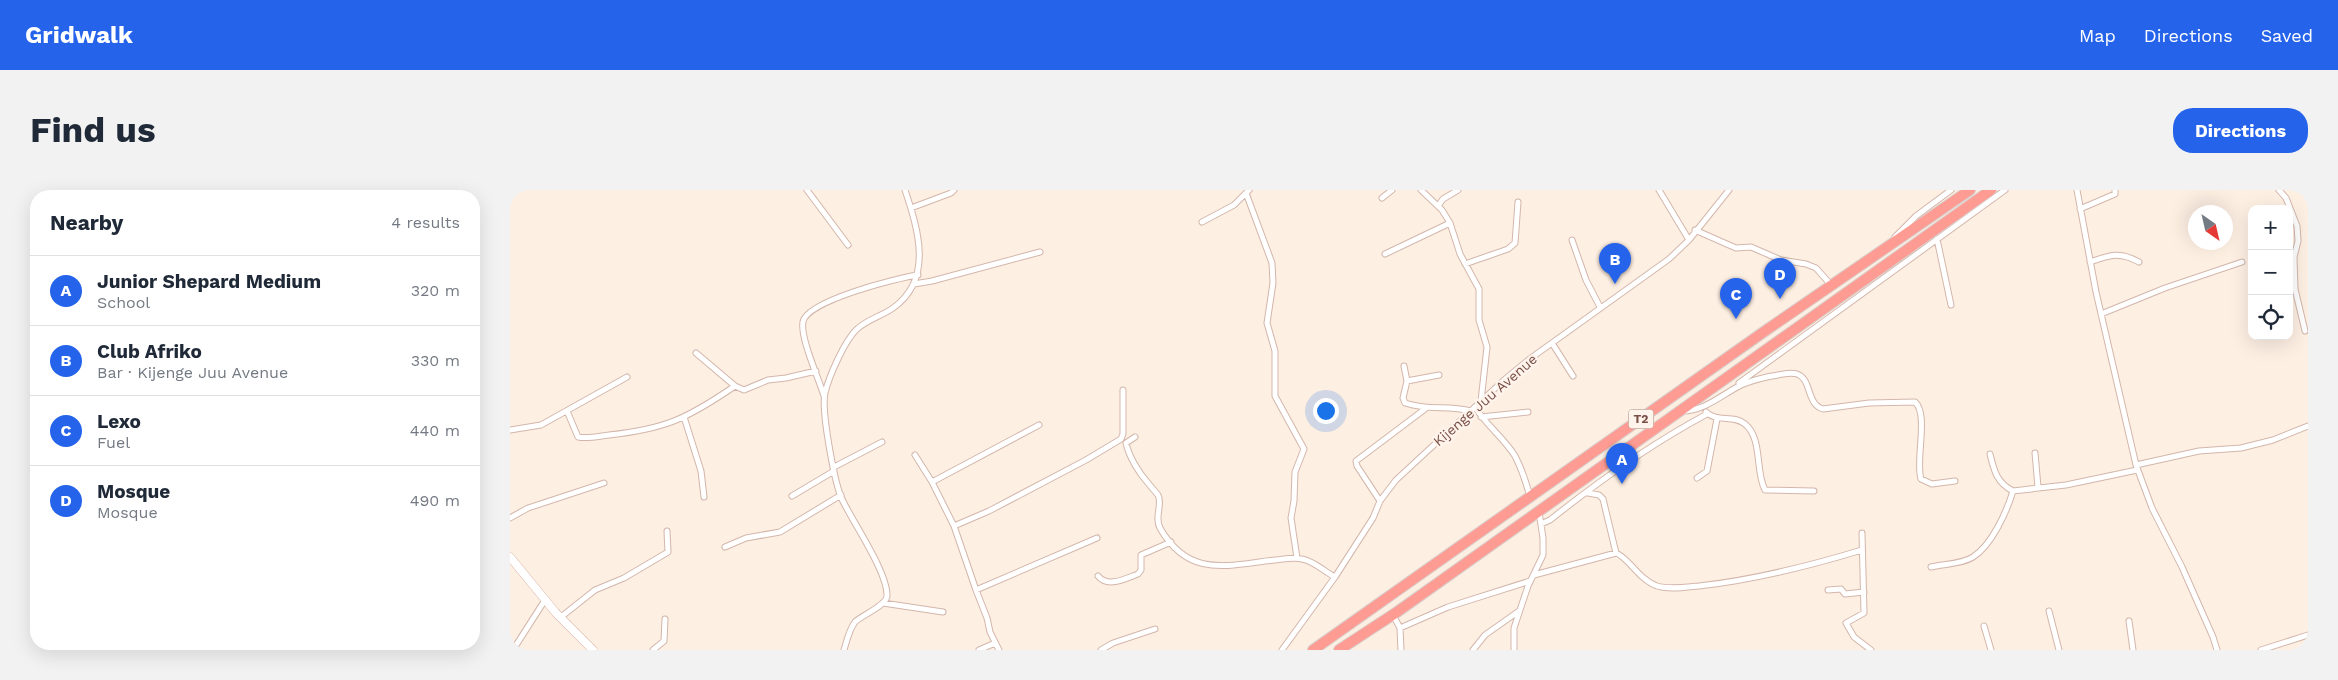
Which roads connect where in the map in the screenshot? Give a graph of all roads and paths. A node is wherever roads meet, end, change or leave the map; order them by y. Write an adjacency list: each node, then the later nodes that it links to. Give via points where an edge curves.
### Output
1 (807, 190): 28 (street)
2 (905, 190): 20 (street)
3 (954, 190): 20 (street)
4 (1392, 190): 17 (street)
5 (1422, 190): 19 (street)
6 (1458, 190): 19 (street, via 1442,199)
7 (1659, 190): 27 (street)
8 (1729, 190): 24 (street, Kijenge Juu Avenue)
9 (1951, 190): 30 (street, via 1916,216)
10 (1970, 190): 30 (highway, T2)
11 (1991, 190): 61 (highway, T2)
12 (2005, 190): 25 (street)
13 (2077, 190): 21 (street)
14 (2115, 190): 21 (street, via 2115,194)
15 (2279, 190): 42 (street, via 2298,226 2294,257 2295,289)
16 (1248, 191): 22 (street, via 1234,204); 101 (street, via 1272,263 1273,283 1267,323 1275,351 1275,396 1304,449 1295,472 1291,518)
17 (1382, 198)
18 (1518, 202): 35 (street, via 1515,243 1508,249)
19 (1438, 206): 23 (street)
20 (911, 208): 36 (street, via 920,253)
21 (2080, 209): 32 (street)
22 (1202, 222)
23 (1450, 222): 31 (street); 35 (street)
24 (1695, 230): 27 (street, Kijenge Juu Avenue); 38 (street, via 1736,248 1751,247 1781,260 1816,268)
25 (1937, 239): 39 (street); 53 (street)
26 (1572, 240): 40 (street, via 1586,280)
27 (1689, 240): 40 (street, Kijenge Juu Avenue, via 1669,259)
28 (848, 245)
29 (1040, 252): 37 (street)
30 (1879, 253): 38 (highway, T2)
31 (1385, 254)
32 (2090, 262): 33 (street, via 2125,255); 41 (street)
33 (2139, 262)
34 (2242, 262): 41 (street)
35 (1465, 264): 55 (street, via 1479,288 1479,320 1487,347)
36 (918, 275): 37 (street); 46 (street, via 870,286 810,310 803,322 804,334)
37 (914, 284): 54 (street, via 893,308 855,330)
38 (1831, 286): 87 (highway, T2)
39 (1951, 305)
40 (1600, 307): 43 (street, Kijenge Juu Avenue)
41 (2101, 314): 74 (street)
42 (2305, 331)
43 (1552, 343): 48 (street); 55 (street, Kijenge Juu Avenue)
44 (696, 354): 51 (street)
45 (1404, 366): 50 (street)
46 (816, 370): 51 (street, via 768,380 749,390); 54 (street)
47 (1439, 375): 50 (street)
48 (1573, 376)
49 (627, 377): 59 (street)
50 (1407, 381): 57 (street, via 1403,401)
51 (735, 386): 64 (street)
52 (1123, 390): 92 (street, via 1121,439 989,511)
53 (1723, 395): 56 (street); 77 (street, via 1755,380 1795,373 1803,379 1812,402 1823,409 1868,403 1915,402 1920,411 1921,479 1932,484)
54 (824, 396): 75 (street)
55 (1481, 401): 58 (street, Kijenge Juu Avenue)
56 (1702, 408): 61 (street); 62 (street)
57 (1425, 409): 58 (street); 88 (street, via 1356,461)
58 (1473, 409): 63 (street); 88 (street, Kijenge Juu Avenue, via 1402,474)
59 (567, 411): 64 (street, via 575,434 582,438 651,429); 68 (street, via 537,426)
60 (1528, 412): 63 (street)
61 (1679, 412): 89 (highway, T2)
62 (1707, 414): 65 (street); 83 (street, via 1665,437)
63 (1482, 417): 87 (street, via 1514,455 1523,471)
64 (684, 418): 86 (street, via 701,471)
65 (1717, 419): 76 (street, via 1707,471); 81 (street, via 1736,419 1749,428 1765,490)
66 (1039, 425): 78 (street)
67 (2308, 426): 74 (street, via 2241,448 2199,451)
68 (510, 430)
69 (1135, 437): 96 (street, via 1126,443 1128,451 1146,482 1158,494 1157,522)
70 (882, 442): 75 (street)
71 (2035, 453): 80 (street)
72 (1990, 454): 82 (street, via 1996,477)
73 (915, 455): 78 (street)
74 (2136, 468): 80 (street, via 2075,484); 144 (street)
75 (834, 469): 84 (street); 85 (street)
76 (1697, 478)
77 (1955, 481)
78 (932, 482): 92 (street)
79 (604, 483): 90 (street, via 528,508)
80 (2038, 487): 82 (street)
81 (1814, 491)
82 (2013, 491): 102 (street, via 2001,522 1980,551 1962,561)
83 (1588, 492): 91 (street); 99 (street, via 1603,499)
84 (841, 495): 97 (street, via 780,532 746,538); 112 (street, via 867,541 884,584 887,596)
85 (792, 496)
86 (704, 497)
87 (1530, 497): 110 (highway, T2)
88 (1380, 501): 105 (street, Kijenge Juu Avenue)
89 (1539, 511): 91 (street); 116 (highway, T2)
90 (510, 518)
91 (1541, 524): 103 (street, via 1543,555)
92 (954, 526): 107 (street)
93 (667, 530): 117 (street, via 668,552 624,578 595,590)
94 (1862, 533): 98 (street)
95 (1097, 538): 107 (street)
96 (1171, 542): 101 (street, via 1187,557 1213,567); 104 (street, via 1141,555 1138,574 1108,583)
97 (726, 546)
98 (1862, 550): 99 (street, via 1735,582 1672,588 1657,586 1647,580); 109 (street)
99 (1616, 553): 103 (street)
100 (510, 557): 111 (street)
101 (1297, 558): 105 (street, via 1309,561)
102 (1931, 567)
103 (1534, 574): 106 (street)
104 (1098, 576)
105 (1335, 577): 134 (street, Kijenge Juu Avenue)
106 (1530, 581): 113 (street); 122 (street, via 1448,607)
107 (976, 590): 126 (street)
108 (1828, 590): 109 (street, via 1841,589 1845,594)
109 (1864, 592): 140 (street, via 1864,614 1846,623 1854,637)
110 (1389, 596): 116 (highway); 120 (highway, T2)
111 (546, 600): 117 (street); 127 (street)
112 (883, 603): 114 (street); 130 (street, via 854,624)
113 (1520, 610): 138 (street, via 1485,634); 139 (street, via 1513,636)
114 (943, 612)
115 (2049, 612): 142 (street)
116 (1395, 613): 122 (street); 125 (highway, T2)
117 (561, 617): 128 (street)
118 (665, 619): 129 (street, via 664,641)
119 (2129, 621): 143 (street)
120 (1353, 622): 125 (highway); 135 (highway, T2)
121 (1984, 626): 141 (street)
122 (1400, 628): 137 (street)
123 (1155, 629): 133 (street)
124 (2308, 635): 145 (street)
125 (1361, 636): 136 (highway, T2)
126 (995, 643): 131 (street); 132 (street)
127 (513, 650)
128 (593, 650)
129 (653, 650)
130 (844, 650)
131 (979, 650)
132 (999, 650)
133 (1101, 650)
134 (1282, 650)
135 (1313, 650)
136 (1339, 650)
137 (1401, 650)
138 (1473, 650)
139 (1514, 650)
140 (1871, 650)
141 (1991, 650)
142 (2059, 650)
143 (2133, 650)
144 (2217, 650)
145 (2261, 650)

